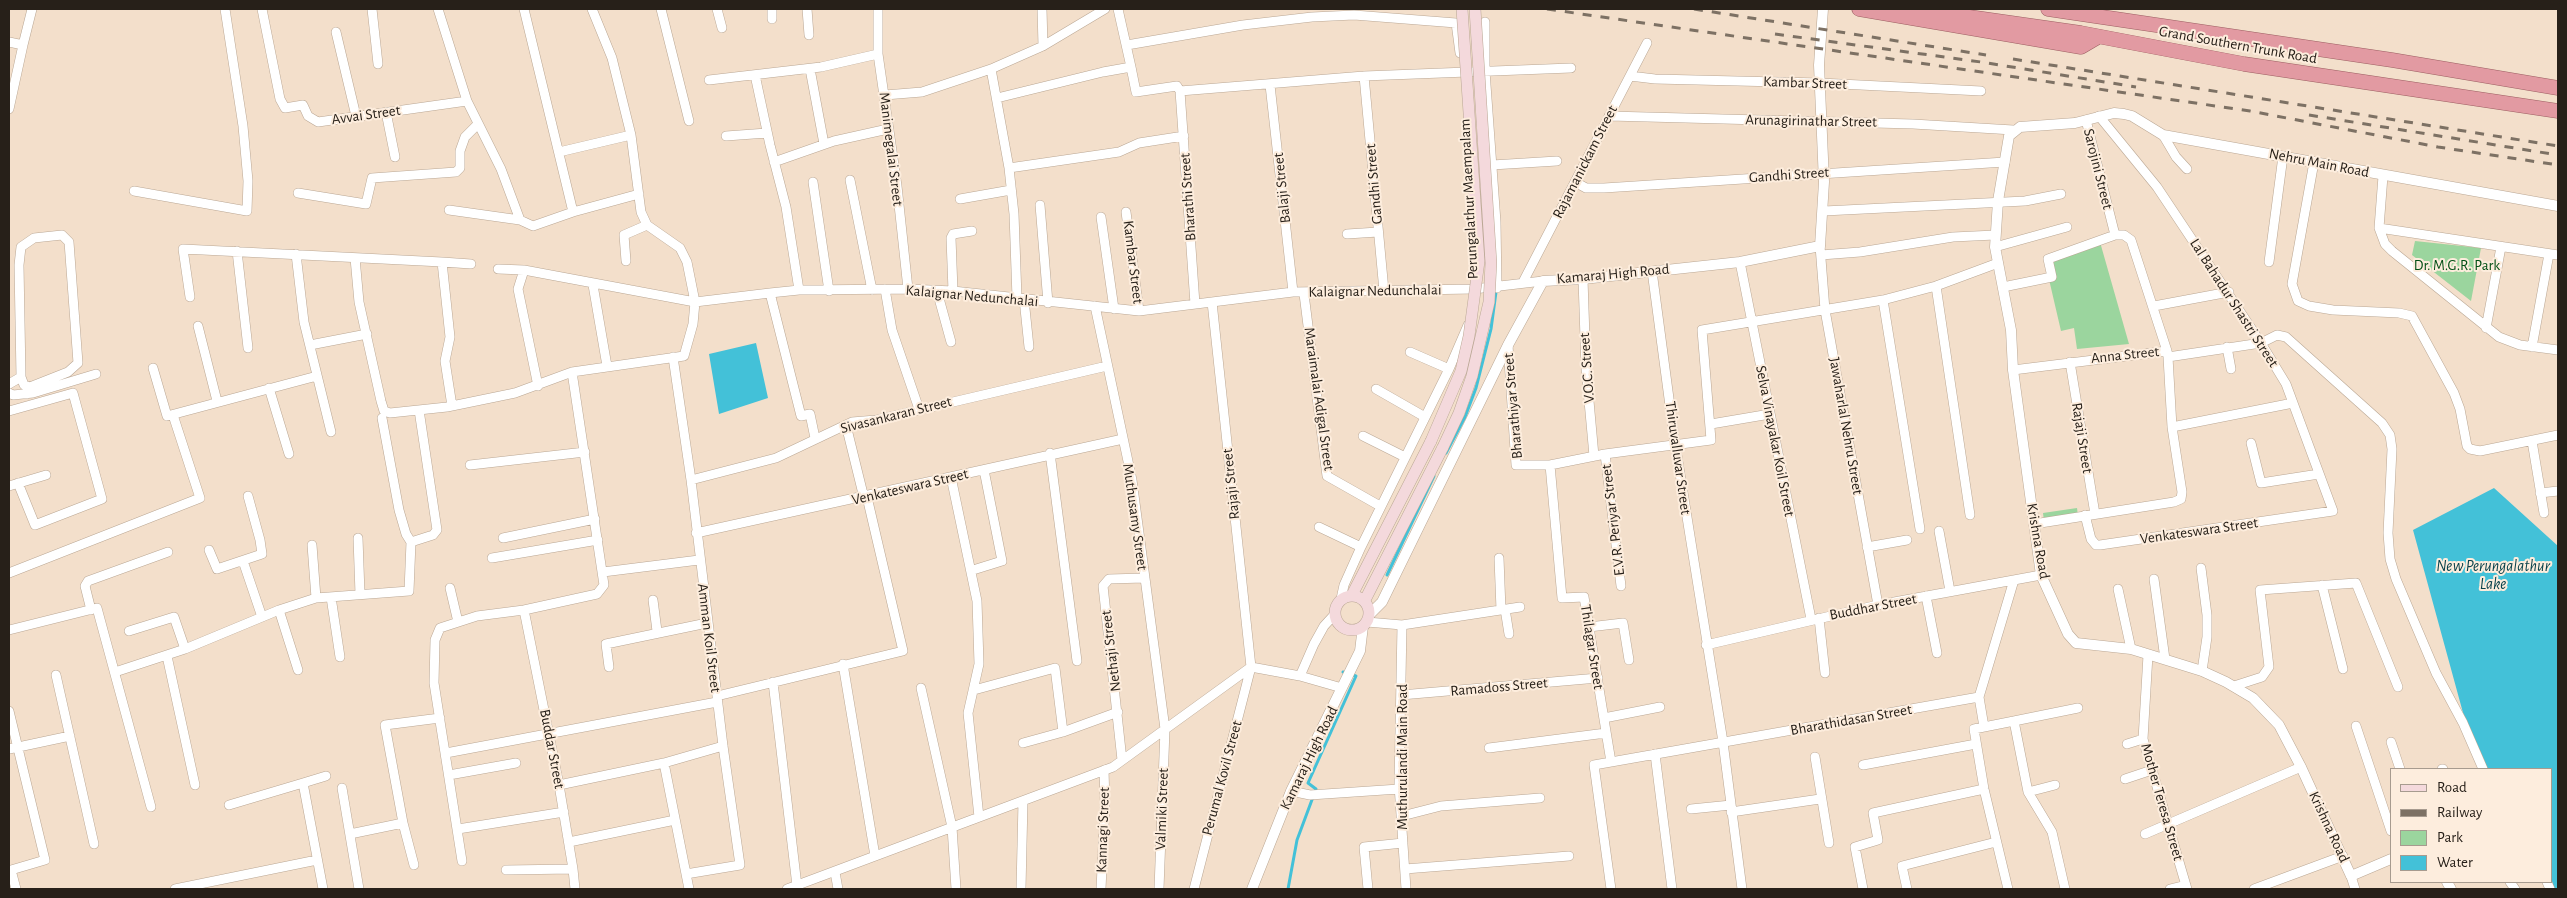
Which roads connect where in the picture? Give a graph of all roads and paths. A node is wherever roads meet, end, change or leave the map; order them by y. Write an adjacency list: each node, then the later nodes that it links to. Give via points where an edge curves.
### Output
1 (32, 9): 32 (street)
2 (225, 9): 89 (street, via 243,126 247,211)
3 (262, 9): 58 (street, Avvai Street, via 280,100 285,108 303,105 308,116 318,122)
4 (372, 9): 36 (street)
5 (438, 9): 54 (street)
6 (524, 9): 73 (street)
7 (592, 9): 68 (street, via 612,58)
8 (661, 9): 62 (street)
9 (717, 9): 26 (street)
10 (772, 9): 23 (street)
11 (807, 9): 28 (street)
12 (878, 9): 35 (street, Manimegalai Street)
13 (1042, 9): 34 (street)
14 (1105, 9): 34 (street)
15 (1118, 9): 33 (street)
16 (1462, 9): 274 (main road, Perungalathur Maempalam, bridge, via 1479,261 1471,327 1461,371 1431,441)
17 (1475, 9): 277 (main road, Perungalathur Maempalam, bridge, via 1491,263 1489,302 1472,376 1459,413)
18 (1824, 9): 47 (street)
19 (1859, 9): 29 (highway, via 2081,47)
20 (1913, 9): 29 (highway, Grand Southern Trunk Road)
21 (2048, 9): 24 (highway, Grand Southern Trunk Road)
22 (2112, 9): 24 (highway)
23 (772, 19)
24 (2131, 21): 49 (highway, Grand Southern Trunk Road)
25 (1485, 22): 41 (street)
26 (722, 28)
27 (336, 32): 58 (street)
28 (809, 35)
29 (2098, 37): 56 (highway, Grand Southern Trunk Road, via 2244,64)
30 (9, 42): 32 (street)
31 (1647, 43): 45 (street, Rajamanickam Street)
32 (24, 45): 55 (street)
33 (1127, 45): 37 (street); 42 (street, via 1312,16 1354,15 1456,23)
34 (1043, 46): 40 (street)
35 (878, 54): 38 (street); 52 (street, Manimegalai Street)
36 (378, 64)
37 (1131, 67): 50 (street, via 1136,92 1177,86); 53 (street)
38 (810, 68): 43 (street); 72 (street)
39 (1571, 68): 41 (street)
40 (991, 69): 52 (street, via 922,92); 53 (street)
41 (1485, 71): 42 (street); 80 (street)
42 (1462, 72): 44 (street); 135 (street, via 1474,206 1477,261)
43 (755, 76): 46 (street); 67 (street)
44 (1364, 76): 48 (street); 107 (street, Gandhi Street)
45 (1630, 76): 47 (street, Kambar Street); 59 (street, Rajamanickam Street)
46 (709, 80)
47 (1820, 83): 51 (street, Kambar Street); 63 (street)
48 (1270, 85): 50 (street); 143 (street, Balaji Street)
49 (2558, 88)
50 (1180, 90): 71 (street, Bharathi Street)
51 (1981, 91)
52 (885, 95): 65 (street, Manimegalai Street)
53 (997, 98): 81 (street)
54 (467, 101): 57 (street, Avvai Street); 64 (street)
55 (9, 108)
56 (2558, 111)
57 (386, 112): 58 (street, Avvai Street); 75 (street)
58 (356, 116)
59 (1609, 116): 63 (street, Arunagirinathar Street); 87 (street, Rajamanickam Street)
60 (2099, 116): 61 (street, Nehru Main Road); 69 (street, Nehru Main Road, via 2114,113 2132,116); 144 (street, Lal Bahadur Shastri Street, via 2156,186)
61 (2086, 120): 66 (street, Sarojini Street); 110 (street, Sarojini Street)
62 (689, 121)
63 (1820, 122): 66 (street, Arunagirinathar Street); 83 (street)
64 (478, 124): 90 (street, via 465,137 460,151 460,168 456,172 372,178 366,204); 102 (street, via 501,169)
65 (888, 129): 72 (street); 133 (street, Manimegalai Street)
66 (2013, 130): 78 (street, via 2008,136)
67 (767, 133): 70 (street); 77 (street)
68 (631, 135): 73 (street); 91 (street)
69 (2163, 135): 74 (street, Nehru Main Road); 82 (street)
70 (726, 136)
71 (1184, 136): 81 (street, via 1138,143 1119,152); 153 (street, Bharathi Street)
72 (824, 144): 77 (street)
73 (558, 152): 99 (street)
74 (2283, 156): 79 (street, Nehru Main Road); 122 (street)
75 (396, 157)
76 (1557, 161): 80 (street)
77 (774, 162): 136 (street, via 786,207)
78 (2005, 162): 83 (street, Gandhi Street); 94 (street, Krishna Road)
79 (2314, 162): 84 (street, Nehru Main Road); 211 (street, via 2292,284 2298,301 2333,310 2412,316 2454,393 2467,446 2480,451)
80 (1492, 165): 134 (street)
81 (1009, 168): 88 (street)
82 (2187, 169)
83 (1823, 173): 87 (street, Gandhi Street, via 1604,188 1586,188); 98 (street)
84 (2383, 176): 96 (street, Nehru Main Road); 105 (street)
85 (850, 180): 137 (street)
86 (812, 182): 139 (street)
87 (1575, 182): 129 (street, Rajamanickam Street)
88 (1011, 190): 93 (street); 148 (street)
89 (134, 191)
90 (298, 193)
91 (639, 194): 99 (street); 103 (street, via 641,212)
92 (2061, 194): 94 (street, via 2025,201)
93 (960, 199)
94 (1998, 201): 98 (street, via 1957,206); 109 (street, Krishna Road)
95 (1040, 205): 151 (street)
96 (2558, 206)
97 (450, 210): 102 (street)
98 (1824, 211): 113 (street)
99 (573, 212): 102 (street, via 533,226)
100 (1126, 212): 158 (street, Kambar Street)
101 (1101, 217): 156 (street)
102 (520, 220)
103 (647, 225): 118 (street, via 624,235); 150 (street, via 680,248 687,262)
104 (2067, 227): 112 (street)
105 (2380, 228): 111 (street); 161 (street, via 2385,244 2392,251)
106 (972, 230): 141 (street, via 953,234 951,238)
107 (1378, 232): 108 (street); 142 (street, Gandhi Street)
108 (1347, 234)
109 (1995, 235): 112 (street, Krishna Road); 113 (street, via 1953,237 1860,252)
110 (2115, 235): 132 (street, via 2048,259 2052,277); 155 (street, via 2124,235 2131,240)
111 (2501, 247): 116 (street); 161 (street)
112 (1995, 248): 121 (street, Krishna Road)
113 (1821, 250): 120 (street, Kamaraj High Road); 157 (street, Jawaharlal Nehru Street)
114 (237, 251): 115 (street); 147 (street, via 184,249); 170 (street)
115 (296, 254): 117 (street); 166 (street)
116 (2554, 254): 169 (street)
117 (355, 258): 119 (street); 162 (street, via 359,302)
118 (626, 261)
119 (442, 262): 123 (street); 195 (street, via 450,337 445,361)
120 (1740, 262): 126 (street, Kamaraj High Road); 159 (street, Selva Vinayakar Koil Street)
121 (1998, 262): 131 (street); 132 (street, Krishna Road)
122 (2269, 262)
123 (471, 264)
124 (498, 269): 125 (street, Kalaignar Nedunchalai)
125 (524, 270): 130 (street, Kalaignar Nedunchalai); 187 (street, via 518,290)
126 (1652, 271): 127 (street, Kamaraj High Road); 213 (street, Thiruvalluvar Street)
127 (1583, 279): 128 (street, Kamaraj High Road); 218 (street, V.O.C. Street, via 1586,368)
128 (1544, 281): 129 (street, Kalaignar Nedunchalai); 165 (street, Kamaraj High Road)
129 (1523, 282): 134 (street, Kalaignar Nedunchalai)
130 (593, 285): 150 (street, Kalaignar Nedunchalai); 176 (street)
131 (1936, 286): 149 (street); 236 (street)
132 (2003, 287): 181 (street, Krishna Road, via 2011,330)
133 (908, 288): 138 (street, Kalaignar Nedunchalai); 140 (street, Kalaignar Nedunchalai)
134 (1497, 288): 135 (street, Kalaignar Nedunchalai)
135 (1474, 289): 142 (street, Kalaignar Nedunchalai); 179 (street, via 1467,326)
136 (799, 290): 139 (street, Kalaignar Nedunchalai); 145 (street, Kalaignar Nedunchalai)
137 (872, 290): 138 (street, Kalaignar Nedunchalai); 139 (street, Kalaignar Nedunchalai)
138 (885, 290): 196 (street, via 894,339)
139 (829, 291)
140 (937, 291): 141 (street, Kalaignar Nedunchalai); 163 (street)
141 (953, 291): 148 (street, Kalaignar Nedunchalai)
142 (1384, 291): 146 (street, Kalaignar Nedunchalai)
143 (1293, 292): 146 (street, Kalaignar Nedunchalai); 152 (street, Kalaignar Nedunchalai)
144 (2229, 292): 155 (street); 164 (street, Lal Bahadur Shastri Street)
145 (770, 293): 150 (street, Kalaignar Nedunchalai); 209 (street, via 801,416 810,414)
146 (1304, 294): 232 (street, Maraimalai Adigal Street, via 1327,476)
147 (190, 297)
148 (1020, 299): 151 (street, Kalaignar Nedunchalai); 167 (street)
149 (1883, 300): 157 (street); 241 (street)
150 (696, 302): 174 (street, via 684,356)
151 (1048, 302): 154 (street, Kalaignar Nedunchalai)
152 (1212, 302): 153 (street, Kalaignar Nedunchalai); 308 (street, Rajaji Street)
153 (1195, 304): 158 (street, Kalaignar Nedunchalai)
154 (1095, 306): 156 (street, Kalaignar Nedunchalai); 177 (street, Muthusamy Street)
155 (2154, 306): 173 (street)
156 (1114, 309): 158 (street, Kalaignar Nedunchalai)
157 (1825, 310): 159 (street); 251 (street, Jawaharlal Nehru Street)
158 (1139, 311)
159 (1751, 322): 199 (street, Selva Vinayakar Koil Street); 203 (street, via 1702,330)
160 (198, 326): 192 (street)
161 (2486, 328): 169 (street, via 2511,343)
162 (367, 334): 166 (street); 197 (street, via 384,410 390,413)
163 (951, 342)
164 (2261, 343): 168 (street, Anna Street); 193 (street, Lal Bahadur Shastri Street); 359 (street, Anna Street, via 2277,335 2286,337 2382,423 2390,435 2390,559 2436,674)
165 (1508, 344): 221 (street, Bharathiyar Street, via 1516,465); 287 (street, Kamaraj High Road, via 1382,602)
166 (310, 345): 184 (street)
167 (1029, 346)
168 (2227, 347): 173 (street, Anna Street); 180 (street)
169 (2532, 347): 171 (street)
170 (248, 348)
171 (2558, 350)
172 (1410, 352): 179 (street)
173 (2168, 354): 175 (street, Anna Street); 205 (street)
174 (672, 357): 176 (street); 226 (street, Amman Koil Street)
175 (2070, 362): 181 (street, Anna Street); 235 (street, Rajaji Street)
176 (606, 366): 182 (street)
177 (1107, 366): 196 (street, Sivasankaran Street); 210 (street, Muthusamy Street)
178 (153, 368): 200 (street, via 167,416)
179 (1449, 369): 201 (street)
180 (2231, 369)
181 (2013, 370): 239 (street, Krishna Road)
182 (572, 372): 187 (street); 214 (street)
183 (96, 374): 190 (street, via 60,387)
184 (317, 376): 188 (street); 206 (street)
185 (20, 377): 186 (street); 190 (street); 190 (street, via 21,246 34,238 62,235 69,242 78,363 68,372)
186 (9, 384)
187 (538, 386): 195 (street)
188 (268, 388): 192 (street); 216 (street)
189 (1376, 390): 201 (street)
190 (27, 391): 191 (street); 194 (street)
191 (9, 393)
192 (217, 401): 200 (street)
193 (2293, 402): 205 (street); 223 (street, Lal Bahadur Shastri Street)
194 (28, 405): 198 (street); 227 (street, via 73,393 102,499 35,525)
195 (452, 406): 197 (street)
196 (920, 409): 204 (street, Sivasankaran Street)
197 (419, 410): 248 (street, via 437,530 433,535)
198 (9, 411)
199 (1770, 414): 203 (street); 286 (street, Selva Vinayakar Koil Street)
200 (173, 415): 261 (street, via 200,498)
201 (1425, 417): 219 (street)
202 (382, 418): 248 (street, via 399,510)
203 (1711, 424): 213 (street, via 1711,440)
204 (846, 425): 209 (street, Sivasankaran Street); 231 (street)
205 (2172, 427): 235 (street, via 2181,499)
206 (331, 432)
207 (2558, 435): 211 (street)
208 (1362, 436): 219 (street)
209 (815, 438): 226 (street, Sivasankaran Street, via 776,458)
210 (1123, 439): 215 (street, Venkateswara Street); 263 (street, Muthusamy Street, via 1132,480)
211 (2532, 441): 229 (street)
212 (2251, 443): 223 (street, via 2261,483)
213 (1676, 445): 217 (street); 296 (street, Thiruvalluvar Street)
214 (585, 452): 220 (street); 238 (street)
215 (1050, 453): 222 (street, Venkateswara Street); 305 (street)
216 (289, 454)
217 (1605, 454): 218 (street); 267 (street, E.V.R. Periyar Street)
218 (1594, 456): 221 (street)
219 (1405, 457): 232 (street)
220 (470, 465)
221 (1550, 465): 291 (street, Thilagar Street, via 1562,598 1584,597)
222 (984, 470): 225 (street, Venkateswara Street); 259 (street, via 1002,560)
223 (2320, 474): 233 (street, Lal Bahadur Shastri Street)
224 (46, 476): 227 (street)
225 (951, 477): 231 (street, Venkateswara Street); 259 (street)
226 (691, 480): 243 (street, Amman Koil Street)
227 (13, 484)
228 (2558, 491): 229 (street)
229 (2540, 493): 234 (street)
230 (248, 496): 257 (street, via 262,551 260,556)
231 (865, 497): 243 (street, Venkateswara Street); 306 (street, via 903,651)
232 (1380, 506): 250 (street)
233 (2333, 511): 237 (street, Venkateswara Street, via 2100,545 2091,539)
234 (2544, 513)
235 (2095, 514): 237 (street)
236 (1970, 515)
237 (2085, 515): 239 (street)
238 (595, 519): 245 (street); 246 (street)
239 (2034, 524): 262 (street, Krishna Road)
240 (1319, 527): 250 (street)
241 (1920, 529)
242 (1939, 531): 270 (street)
243 (696, 533): 256 (street, Amman Koil Street)
244 (358, 538): 271 (street)
245 (503, 538)
246 (598, 540): 254 (street); 260 (street)
247 (1908, 540): 251 (street)
248 (411, 542): 271 (street, via 409,591)
249 (312, 545): 275 (street)
250 (1361, 547): 274 (street, via 1344,584)
251 (1867, 547): 278 (street, Jawaharlal Nehru Street)
252 (209, 550): 257 (street, via 217,569)
253 (168, 552): 281 (street, via 88,581 85,586)
254 (492, 558)
255 (1499, 558): 280 (street)
256 (699, 560): 260 (street); 289 (street, Amman Koil Street)
257 (243, 561): 285 (street)
258 (2201, 568): 311 (street, via 2207,615)
259 (972, 570): 322 (street, via 977,601 979,664)
260 (603, 572): 283 (street, via 604,585 597,594)
261 (9, 573)
262 (2041, 575): 265 (street, Buddhar Street); 298 (street, Krishna Road, via 2072,640 2083,645)
263 (1144, 578): 329 (street, Nethaji Street, via 1109,579 1103,586); 335 (street, Muthusamy Street)
264 (2154, 578): 303 (street)
265 (2014, 580): 270 (street, Buddhar Street); 324 (street)
266 (2322, 585): 309 (street); 318 (street, via 2260,590 2269,668 2262,677); 319 (street, via 2359,586)
267 (1621, 586)
268 (450, 588): 288 (street)
269 (2118, 589): 298 (street)
270 (1950, 591): 272 (street, Buddhar Street)
271 (360, 594): 273 (street)
272 (1926, 596): 278 (street, Buddhar Street); 299 (street)
273 (331, 597): 275 (street); 302 (street)
274 (1346, 597): 277 (main road); 284 (main road, via 1336,606)
275 (316, 598): 282 (street)
276 (653, 600): 294 (street)
277 (1364, 600): 287 (main road)
278 (1878, 605): 286 (street, Buddhar Street)
279 (1520, 607): 280 (street)
280 (1503, 609): 290 (street); 295 (street)
281 (91, 610): 292 (street); 312 (street, via 98,608)
282 (279, 610): 285 (street); 310 (street)
283 (524, 610): 288 (street, via 477,616); 337 (street, Buddar Street)
284 (1335, 614): 287 (main road, via 1337,622 1346,629 1352,630); 315 (street, via 1324,626)
285 (262, 617): 297 (street)
286 (1815, 619): 296 (street, Buddhar Street); 313 (street, Selva Vinayakar Koil Street)
287 (1366, 621): 290 (street); 321 (street, Kamaraj High Road, via 1360,650)
288 (458, 622): 330 (street, via 440,628 435,640 434,683)
289 (707, 622): 294 (street); 325 (street, Amman Koil Street)
290 (1402, 625): 323 (street, Muthurulandi Main Road)
291 (1589, 628): 304 (street, via 1623,623); 316 (street, Thilagar Street)
292 (9, 630)
293 (129, 631): 297 (street, via 174,617)
294 (657, 631): 307 (street, via 606,644)
295 (1508, 634)
296 (1706, 645): 342 (street, Thiruvalluvar Street)
297 (185, 649): 301 (street)
298 (2131, 649): 300 (street, Krishna Road)
299 (1937, 653)
300 (2148, 655): 303 (street, Krishna Road); 340 (street, Mother Teresa Street)
301 (167, 656): 312 (street); 366 (street)
302 (340, 657)
303 (2164, 659): 311 (street, Krishna Road)
304 (1629, 660)
305 (1077, 661)
306 (843, 664): 317 (street); 397 (street)
307 (609, 667)
308 (1250, 667): 315 (street); 335 (street); 425 (street, Perumal Kovil Street)
309 (2343, 669)
310 (298, 670)
311 (2202, 671): 318 (street, Krishna Road)
312 (115, 672): 378 (street)
313 (1826, 673)
314 (56, 675): 339 (street)
315 (1300, 676): 321 (street)
316 (1598, 678): 323 (street, Ramadoss Street); 331 (street, Thilagar Street)
317 (773, 682): 325 (street); 411 (street)
318 (2234, 686): 357 (street, Krishna Road, via 2254,698 2279,725)
319 (2398, 687)
320 (921, 688): 387 (street)
321 (1342, 688): 372 (street, Kamaraj High Road)
322 (974, 690): 336 (street, via 1055,668); 383 (street, via 968,713)
323 (1401, 695): 370 (street, Muthurulandi Main Road)
324 (1979, 697): 334 (street); 342 (street, Bharathidasan Street)
325 (717, 699): 337 (street); 346 (street, Amman Koil Street)
326 (1660, 707): 331 (street)
327 (2078, 708): 332 (street)
328 (9, 711): 347 (street)
329 (1118, 712): 336 (street); 352 (street, Nethaji Street)
330 (440, 718): 349 (street); 385 (street, via 385,725)
331 (1604, 718): 338 (street, Thilagar Street)
332 (2014, 721): 334 (street); 373 (street)
333 (2356, 726): 389 (street)
334 (1984, 727): 344 (street, via 1974,729)
335 (1165, 729): 352 (street); 424 (street, Valmiki Street)
336 (1063, 732): 341 (street)
337 (549, 734): 349 (street); 367 (street, Buddar Street)
338 (1606, 734): 348 (street); 353 (street, Thilagar Street)
339 (70, 736): 347 (street); 396 (street)
340 (2143, 739): 345 (street); 361 (street, Mother Teresa Street)
341 (1023, 742)
342 (1723, 742): 350 (street, Bharathidasan Street); 379 (street, Thiruvalluvar Street)
343 (2391, 742): 358 (street)
344 (1976, 744): 356 (street); 371 (street)
345 (2127, 744)
346 (723, 746): 354 (street); 408 (street, Amman Koil Street, via 740,865)
347 (13, 748): 413 (street, via 45,860 11,870)
348 (1489, 748)
349 (446, 753): 362 (street)
350 (1655, 754): 353 (street, Bharathidasan Street); 430 (street)
351 (1815, 757): 375 (street)
352 (1122, 760): 360 (street)
353 (1611, 762): 429 (street, via 1594,765)
354 (664, 763): 367 (street); 384 (street)
355 (516, 764): 362 (street)
356 (1863, 765)
357 (2301, 767): 386 (street); 399 (street, Krishna Road)
358 (2400, 768)
359 (2483, 768)
360 (1104, 770): 376 (street); 423 (street, Kannagi Street)
361 (2152, 770): 364 (street); 386 (street, Mother Teresa Street)
362 (449, 775): 388 (street)
363 (326, 776): 365 (street)
364 (2125, 779)
365 (303, 783): 377 (street); 401 (street)
366 (195, 785)
367 (559, 785): 381 (street, Buddar Street)
368 (2055, 785): 373 (street)
369 (342, 788): 390 (street)
370 (1399, 789): 372 (street, via 1314,794); 382 (street, Muthurulandi Main Road)
371 (1984, 789): 394 (street); 432 (street, via 1873,813 1878,840 1855,847)
372 (1290, 791): 426 (street, Kamaraj High Road)
373 (2028, 792): 435 (street, via 2052,832)
374 (1540, 798): 382 (street, via 1441,806)
375 (1820, 799): 379 (street); 395 (street)
376 (1023, 800): 383 (street); 422 (street)
377 (228, 805)
378 (151, 807)
379 (1731, 808): 380 (street); 431 (street, Thiruvalluvar Street)
380 (1691, 809)
381 (564, 812): 388 (street); 392 (street, Buddar Street)
382 (1402, 816): 393 (street, Muthurulandi Main Road)
383 (980, 817): 387 (street)
384 (675, 820): 392 (street); 408 (street)
385 (403, 823): 390 (street); 403 (street)
386 (2168, 824): 391 (street); 412 (street, Mother Teresa Street)
387 (952, 827): 397 (street); 421 (street)
388 (458, 828): 402 (street)
389 (2390, 828)
390 (350, 834): 416 (street)
391 (2145, 834)
392 (569, 842): 404 (street, Buddar Street)
393 (1403, 842): 405 (street, Muthurulandi Main Road); 427 (street, via 1364,847)
394 (1996, 842): 433 (street, via 1902,866); 434 (street)
395 (1829, 843)
396 (94, 844)
397 (875, 856): 407 (street)
398 (1569, 856): 405 (street)
399 (2343, 856): 409 (street, Krishna Road); 437 (street)
400 (2390, 859): 409 (street)
401 (317, 860): 410 (street); 415 (street)
402 (462, 861)
403 (414, 865)
404 (574, 869): 406 (street); 417 (street, Buddar Street)
405 (1405, 869): 428 (street, Muthurulandi Main Road)
406 (506, 870)
407 (835, 872): 411 (street); 420 (street)
408 (686, 874): 418 (street)
409 (2351, 876): 438 (street)
410 (221, 885): 414 (street)
411 (797, 886): 419 (street)
412 (2187, 887): 436 (street)
413 (16, 889)
414 (175, 889)
415 (323, 889)
416 (359, 889)
417 (574, 889)
418 (689, 889)
419 (787, 889)
420 (838, 889)
421 (956, 889)
422 (1022, 889)
423 (1101, 889)
424 (1160, 889)
425 (1194, 889)
426 (1252, 889)
427 (1368, 889)
428 (1406, 889)
429 (1611, 889)
430 (1672, 889)
431 (1742, 889)
432 (1863, 889)
433 (1907, 889)
434 (2008, 889)
435 (2065, 889)
436 (2170, 889)
437 (2254, 889)
438 (2355, 889)

